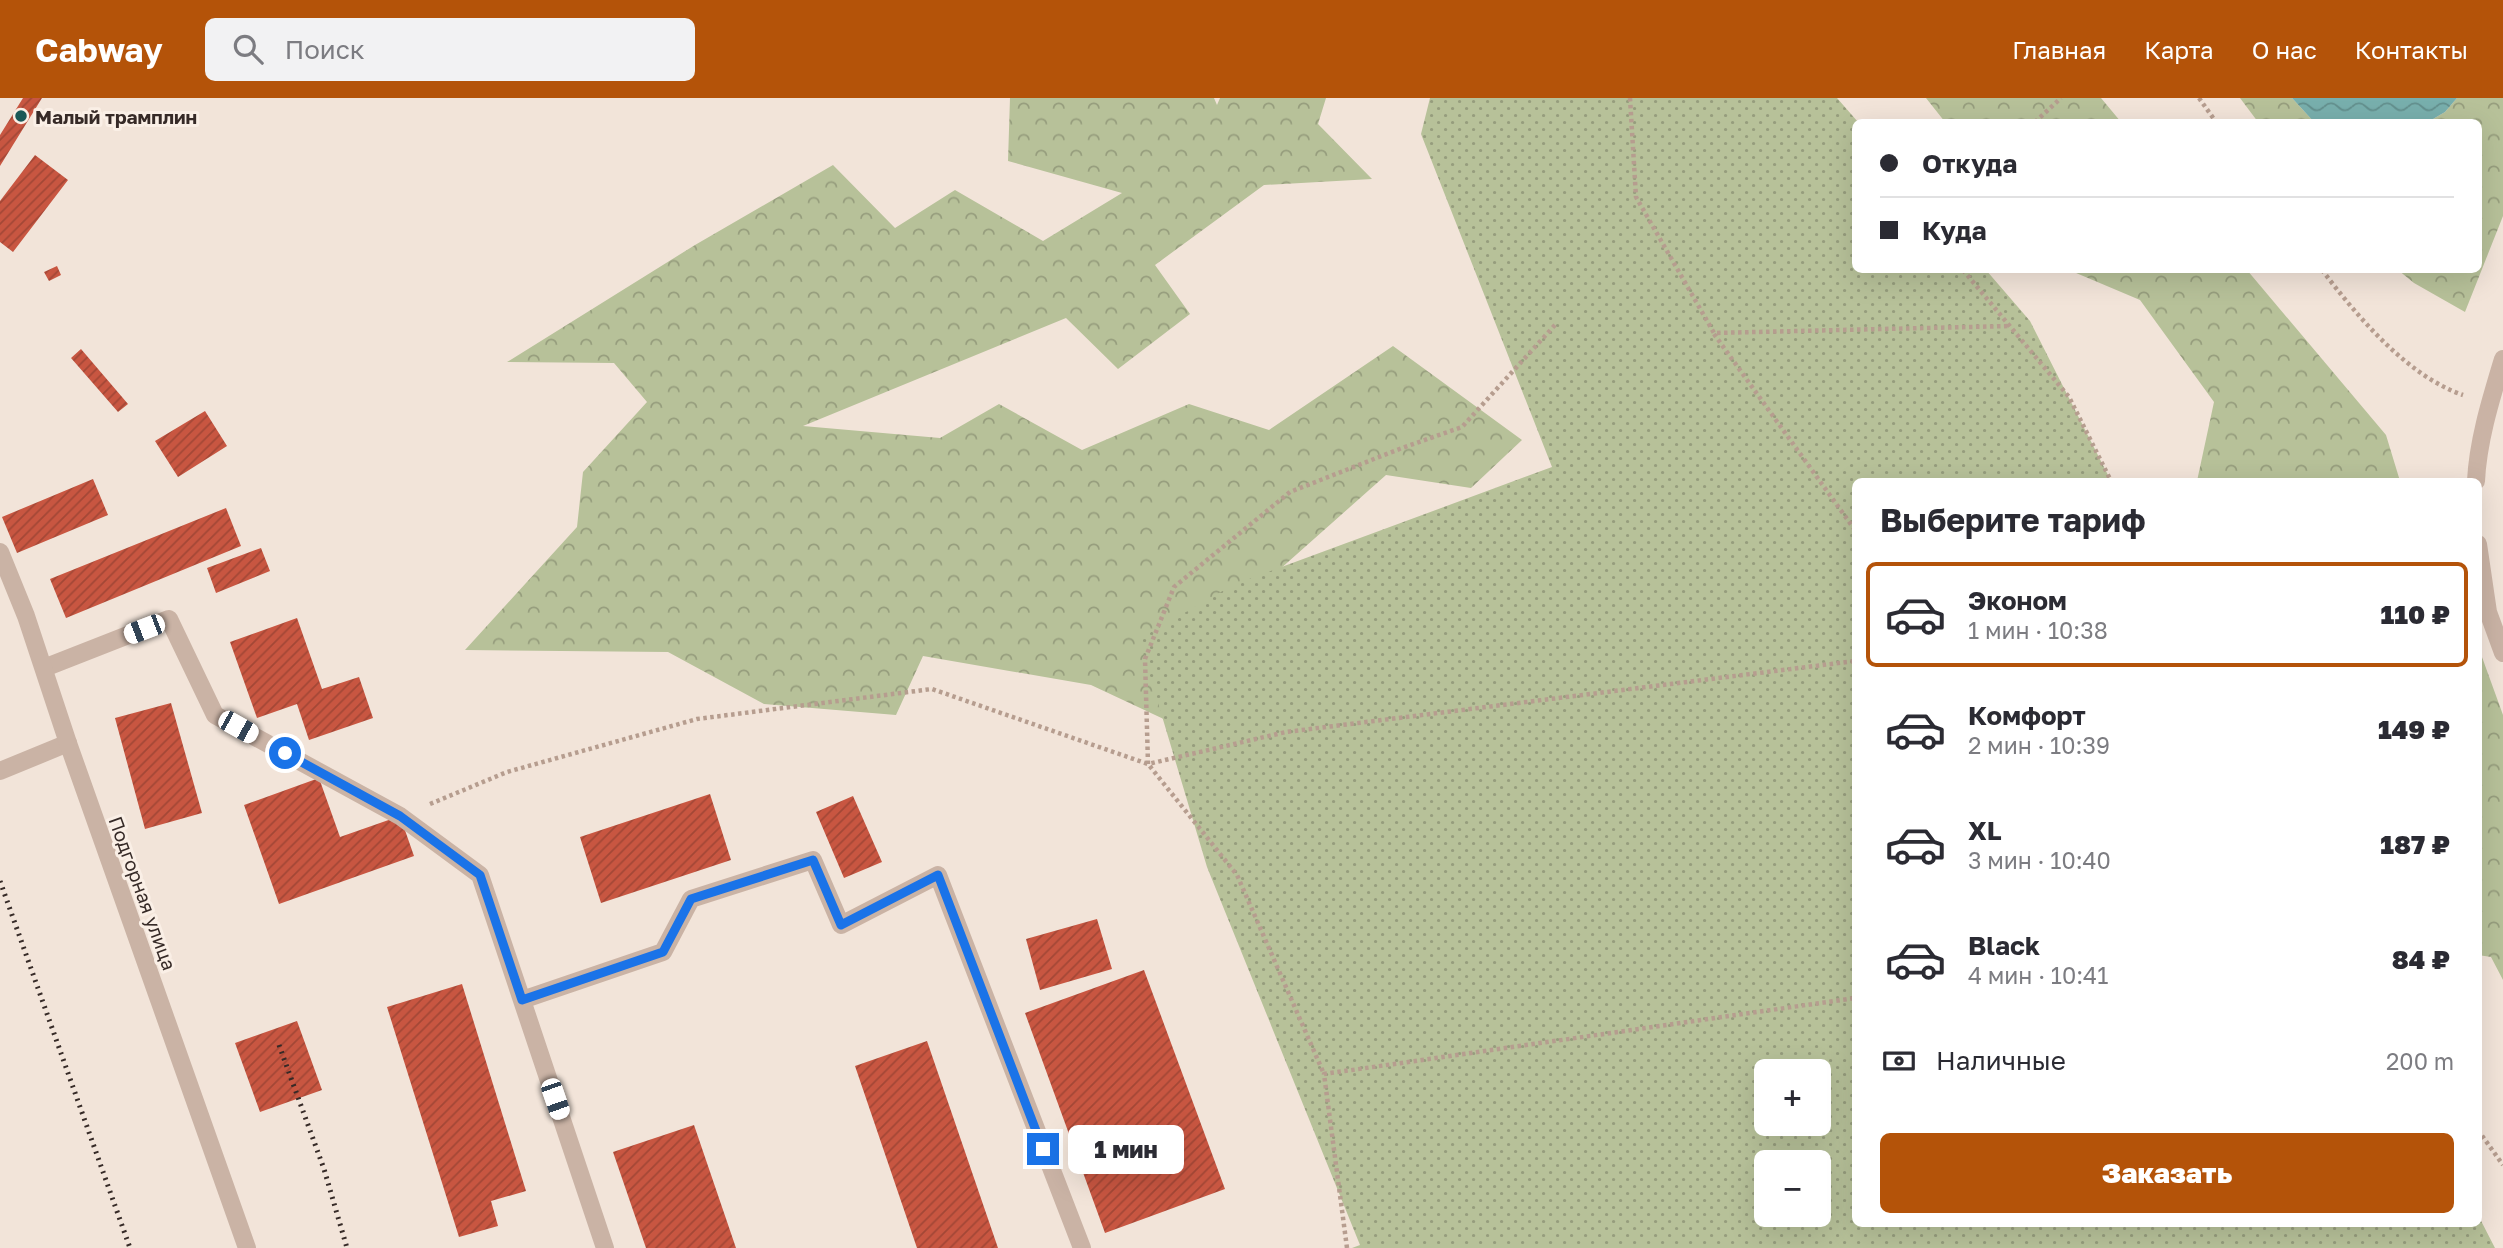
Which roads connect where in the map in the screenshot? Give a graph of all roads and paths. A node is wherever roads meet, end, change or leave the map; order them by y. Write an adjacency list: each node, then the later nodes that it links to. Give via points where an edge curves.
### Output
1 (1630, 98): 10 (path, via 1636,197)
2 (2061, 98): 4 (path)
3 (2199, 98): 5 (path)
4 (2038, 119)
5 (2214, 119)
6 (1966, 273): 9 (path)
7 (2324, 273): 12 (path, via 2386,343 2423,376)
8 (1555, 325): 22 (path, via 1462,427 1290,492 1174,587 1145,659)
9 (2010, 326): 10 (path); 13 (path, via 2069,397)
10 (1714, 333): 15 (path)
11 (2503, 359): 12 (street)
12 (2489, 404): 14 (street)
13 (2110, 478)
14 (2476, 478)
15 (1852, 526)
16 (0, 552): 20 (street, Подгорная улица)
17 (2482, 571): 18 (street, via 2488,612)
18 (2503, 653)
19 (1852, 661): 22 (path, via 1286,732)
20 (44, 668): 21 (street, Подгорная улица); 24 (street, via 169,619 215,715)
21 (68, 743): 23 (street); 30 (street, Подгорная улица)
22 (1148, 764): 24 (path, via 932,690 697,719 507,772); 27 (path, via 1237,875)
23 (0, 771)
24 (400, 816): 26 (street, via 480,875)
25 (1852, 998): 27 (path)
26 (522, 1000): 31 (street); 32 (street, via 663,952 691,899 813,860 841,925 938,875)
27 (1324, 1073): 33 (path)
28 (2482, 1136): 29 (path)
29 (2503, 1165)
30 (247, 1248)
31 (605, 1248)
32 (1082, 1248)
33 (1347, 1248)

